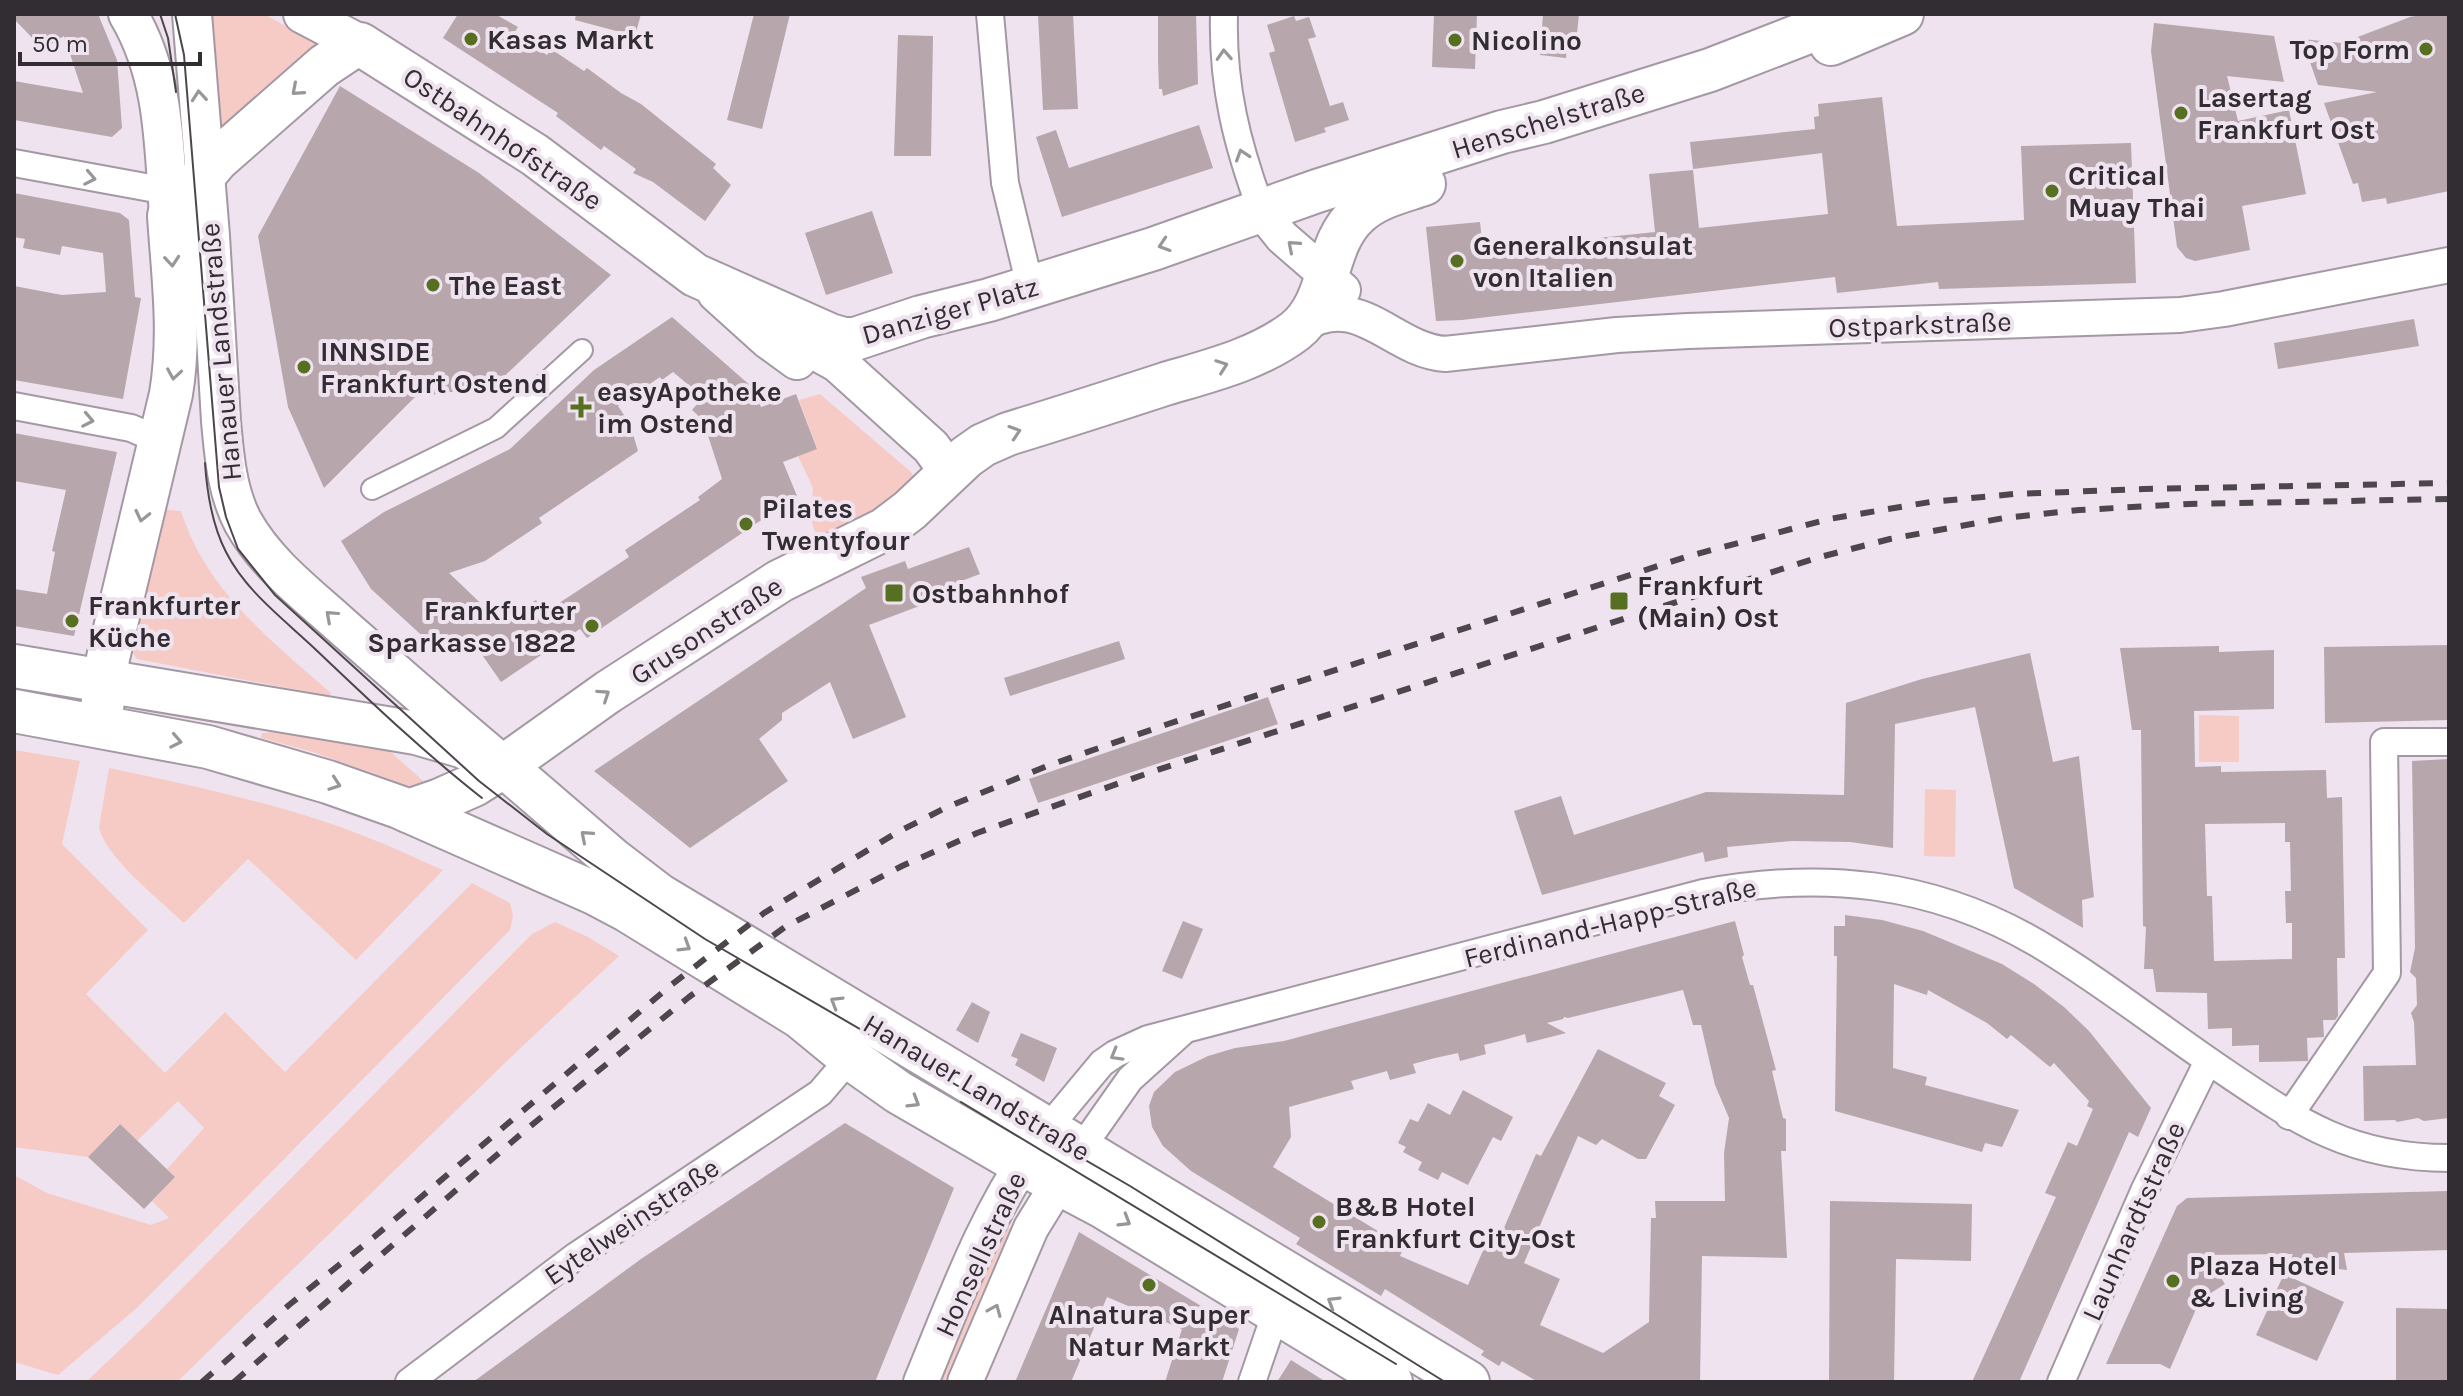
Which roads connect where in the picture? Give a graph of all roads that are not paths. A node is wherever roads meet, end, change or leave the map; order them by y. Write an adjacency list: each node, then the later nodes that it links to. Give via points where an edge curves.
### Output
1 (128, 14): 11 (main road, Hanauer Landstraße, via 159,95)
2 (192, 14): 10 (main road, Hanauer Landstraße, one-way to 2)
3 (303, 14): 8 (main road, Ostbahnhofstraße)
4 (990, 14): 16 (street, via 1005,183)
5 (1224, 14): 12 (street, one-way to 5, via 1227,96)
6 (1855, 14): 12 (main road, Henschelstraße, via 1710,70)
7 (1902, 14): 14 (main road, Henschelstraße, via 1795,60 1381,199 1347,226)
8 (360, 44): 10 (main road, one-way to 10, via 324,66); 15 (main road, Ostbahnhofstraße, via 535,155)
9 (14, 163): 11 (street, one-way to 11)
10 (204, 173): 11 (main road); 29 (main road, Hanauer Landstraße, one-way to 10, via 288,578 243,521 224,451)
11 (168, 203): 21 (main road, Hanauer Landstraße, one-way to 21, via 177,347)
12 (1250, 216): 14 (street, one-way to 12); 16 (main road, Danziger Platz, one-way to 16)
13 (2449, 265): 18 (street, Ostparkstraße, via 2180,315 1688,331 1445,354)
14 (1327, 275): 17 (main road); 18 (street, Ostparkstraße)
15 (706, 284): 16 (main road, Danziger Platz, via 844,339); 22 (main road, via 901,446)
16 (1030, 286)
17 (1303, 324): 18 (street, Ostparkstraße, via 1341,313); 22 (main road, one-way to 17, via 990,441 1243,358)
18 (1392, 333)
19 (582, 350): 23 (street, via 496,428)
20 (14, 406): 21 (street, one-way to 21, via 131,428)
21 (159, 440): 25 (main road, Hanauer Landstraße, one-way to 25)
22 (949, 472): 29 (main road, Grusonstraße, one-way to 22, via 780,581 893,524)
23 (372, 489)
24 (14, 666): 25 (main road)
25 (104, 682): 27 (main road, Hanauer Landstraße); 29 (main road, Hanauer Landstraße, via 416,733)
26 (14, 711): 27 (main road)
27 (100, 726): 30 (main road, Hanauer Landstraße, one-way to 30, via 260,761)
28 (2449, 742): 34 (street, via 2384,742 2387,973)
29 (504, 766): 30 (main road, via 452,795); 35 (main road, Hanauer Landstraße, one-way to 29, via 646,886)
30 (408, 811): 32 (main road, Hanauer Landstraße, one-way to 32, via 628,911 800,1017)
31 (1186, 1028): 33 (street, Ferdinand-Happ-Straße, via 1703,893 1749,884 1830,881 1954,904 2009,928); 35 (street, Ferdinand-Happ-Straße); 35 (street, Ferdinand-Happ-Straße, one-way to 35, via 1115,1054 1087,1080)
32 (850, 1058): 35 (main road, Hanauer Landstraße, one-way to 35, via 898,1092); 38 (street, Eytelweinstraße, via 820,1093 576,1256)
33 (2208, 1061): 34 (street, Ferdinand-Happ-Straße); 44 (street, Launhardtstraße)
34 (2289, 1116): 36 (street, Ferdinand-Happ-Straße, via 2349,1145)
35 (1052, 1156): 37 (main road, Hanauer Landstraße, one-way to 37, via 1105,1208); 39 (street, Honsellstraße, via 977,1246); 40 (street, Honsellstraße, one-way to 35, via 1024,1243); 43 (main road, Hanauer Landstraße, one-way to 35)
36 (2449, 1158)
37 (1276, 1312): 41 (street); 42 (main road, Hanauer Landstraße)
38 (409, 1382)
39 (921, 1382)
40 (965, 1382)
41 (1252, 1382)
42 (1391, 1382)
43 (1468, 1382)
44 (2061, 1382)

